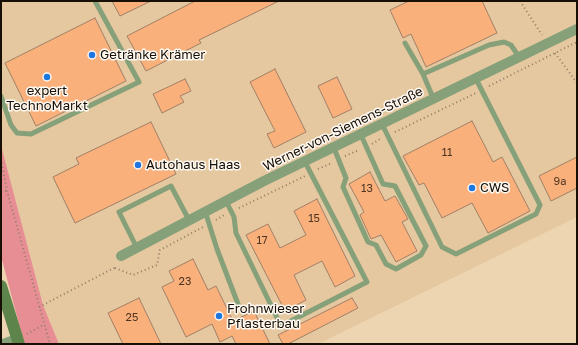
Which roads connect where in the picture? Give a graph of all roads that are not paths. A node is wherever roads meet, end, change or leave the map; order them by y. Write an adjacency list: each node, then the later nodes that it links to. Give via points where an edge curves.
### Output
1 (95, 1): 7 (lane, via 139,82 31,134 17,133 11,125)
2 (577, 29): 4 (street, Werner-von-Siemens-Straße)
3 (405, 43): 5 (lane)
4 (519, 57): 5 (lane, via 511,45 504,42 489,45); 6 (street, Werner-von-Siemens-Straße)
5 (423, 74): 8 (lane)
6 (476, 78): 8 (street, Werner-von-Siemens-Straße); 9 (lane, via 540,205 536,214 456,254 442,247)
7 (1, 96)
8 (434, 100): 9 (street, Werner-von-Siemens-Straße)
9 (382, 124): 10 (street, Werner-von-Siemens-Straße)
10 (361, 135): 11 (street, Werner-von-Siemens-Straße); 11 (lane, via 383,184 395,186 426,246 421,255 396,269 386,264 376,245 368,242 343,187 346,178)
11 (334, 148): 12 (street, Werner-von-Siemens-Straße)
12 (305, 162): 13 (street, Werner-von-Siemens-Straße); 13 (lane, via 367,282 282,326 236,233 234,217)
13 (226, 201): 14 (street, Werner-von-Siemens-Straße)
14 (205, 211): 15 (street, Werner-von-Siemens-Straße); 19 (lane)
15 (189, 220): 16 (street, Werner-von-Siemens-Straße); 16 (lane, via 171,186 119,212)
16 (137, 248): 17 (street, Werner-von-Siemens-Straße)
17 (121, 256)
18 (1, 286): 20 (main road)
19 (238, 304)
20 (18, 342): 21 (street)
21 (3, 344)

